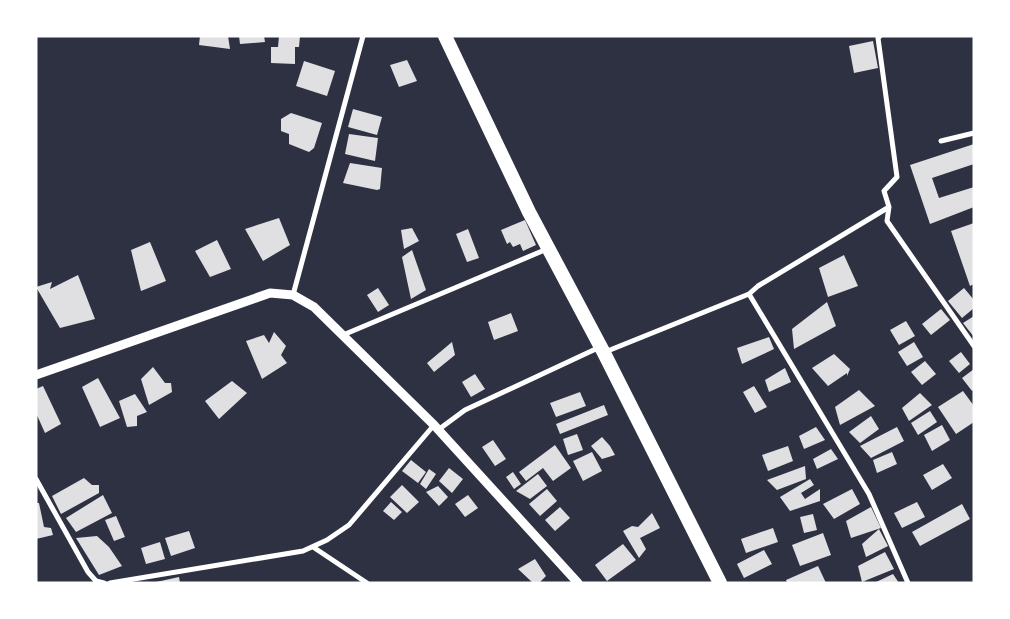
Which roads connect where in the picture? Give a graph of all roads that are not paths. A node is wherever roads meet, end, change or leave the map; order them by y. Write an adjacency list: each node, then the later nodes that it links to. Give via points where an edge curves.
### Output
1 (363, 36): 9 (street)
2 (445, 36): 7 (highway)
3 (880, 36): 6 (street, via 881,68 897,177 884,191)
4 (974, 133): 5 (street)
5 (941, 141)
6 (889, 207): 8 (street); 11 (street, via 887,221)
7 (548, 249): 10 (street); 12 (highway)
8 (749, 294): 12 (street); 22 (street, via 868,494)
9 (293, 295): 10 (street, via 314,307); 13 (street, via 270,293)
10 (343, 335): 14 (street)
11 (974, 346)
12 (602, 350): 14 (street, via 465,410); 21 (highway)
13 (36, 375)
14 (436, 428): 16 (street, via 349,525); 20 (street)
15 (36, 479): 17 (street, via 88,572 96,581)
16 (313, 546): 18 (street, via 303,551); 19 (street)
17 (104, 583)
18 (110, 583)
19 (367, 583)
20 (578, 583)
21 (720, 583)
22 (908, 583)

